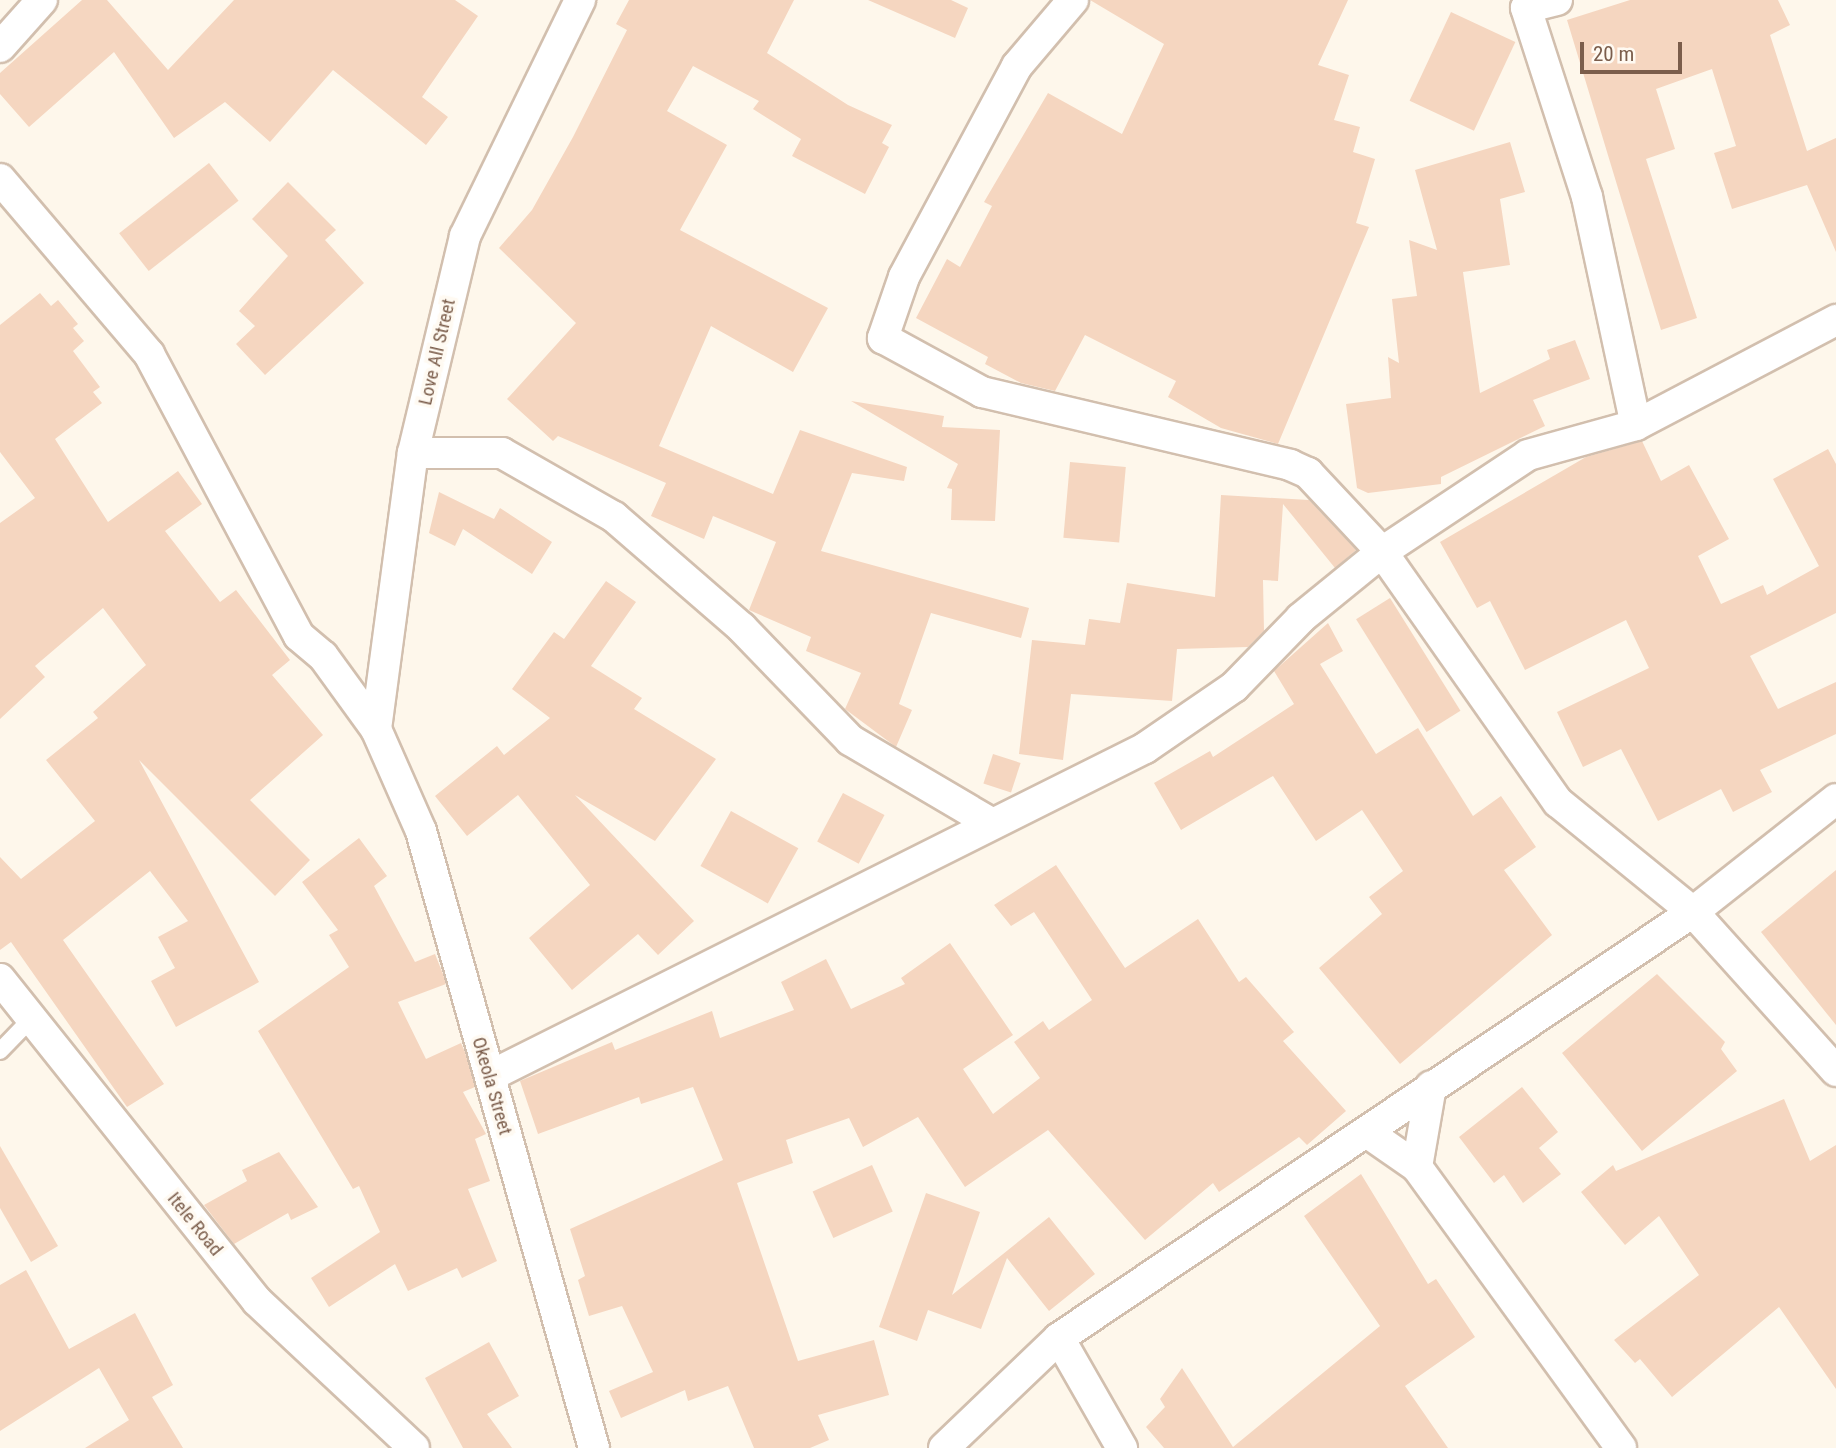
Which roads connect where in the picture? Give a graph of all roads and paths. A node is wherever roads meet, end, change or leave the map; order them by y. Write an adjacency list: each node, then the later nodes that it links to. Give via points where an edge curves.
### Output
1 (42, 0): 6 (street)
2 (580, 0): 10 (street, Love All Street, via 465,236)
3 (1073, 0): 11 (street, via 1017,66 904,277 883,338 982,392 1308,473)
4 (1557, 0): 5 (street)
5 (1525, 4): 9 (street, via 1587,197)
6 (0, 47)
7 (0, 179): 12 (street, Okeola Street, via 149,354 299,636 323,656)
8 (1836, 320): 9 (street)
9 (1636, 425): 11 (street, via 1528,455)
10 (413, 453): 12 (street, Love All Street); 14 (street, via 502,453 614,517 741,628 850,740)
11 (1382, 552): 14 (street, via 1301,618 1234,687 1145,748); 15 (street, via 1558,802)
12 (376, 729): 20 (street, Okeola Street, via 421,831)
13 (1836, 799): 15 (street)
14 (990, 823): 20 (street)
15 (1693, 912): 19 (street); 21 (street)
16 (0, 979): 17 (street, Itele Road)
17 (30, 1020): 18 (lane); 25 (street, Itele Road, via 257,1301)
18 (0, 1051)
19 (1836, 1071)
20 (490, 1076): 26 (street, Okeola Street)
21 (1431, 1086): 22 (street); 23 (street)
22 (1368, 1133): 23 (street); 24 (street)
23 (1417, 1167): 29 (street)
24 (1059, 1338): 27 (street, via 1015,1374); 28 (street)
25 (414, 1448)
26 (594, 1448)
27 (944, 1448)
28 (1122, 1448)
29 (1621, 1448)

